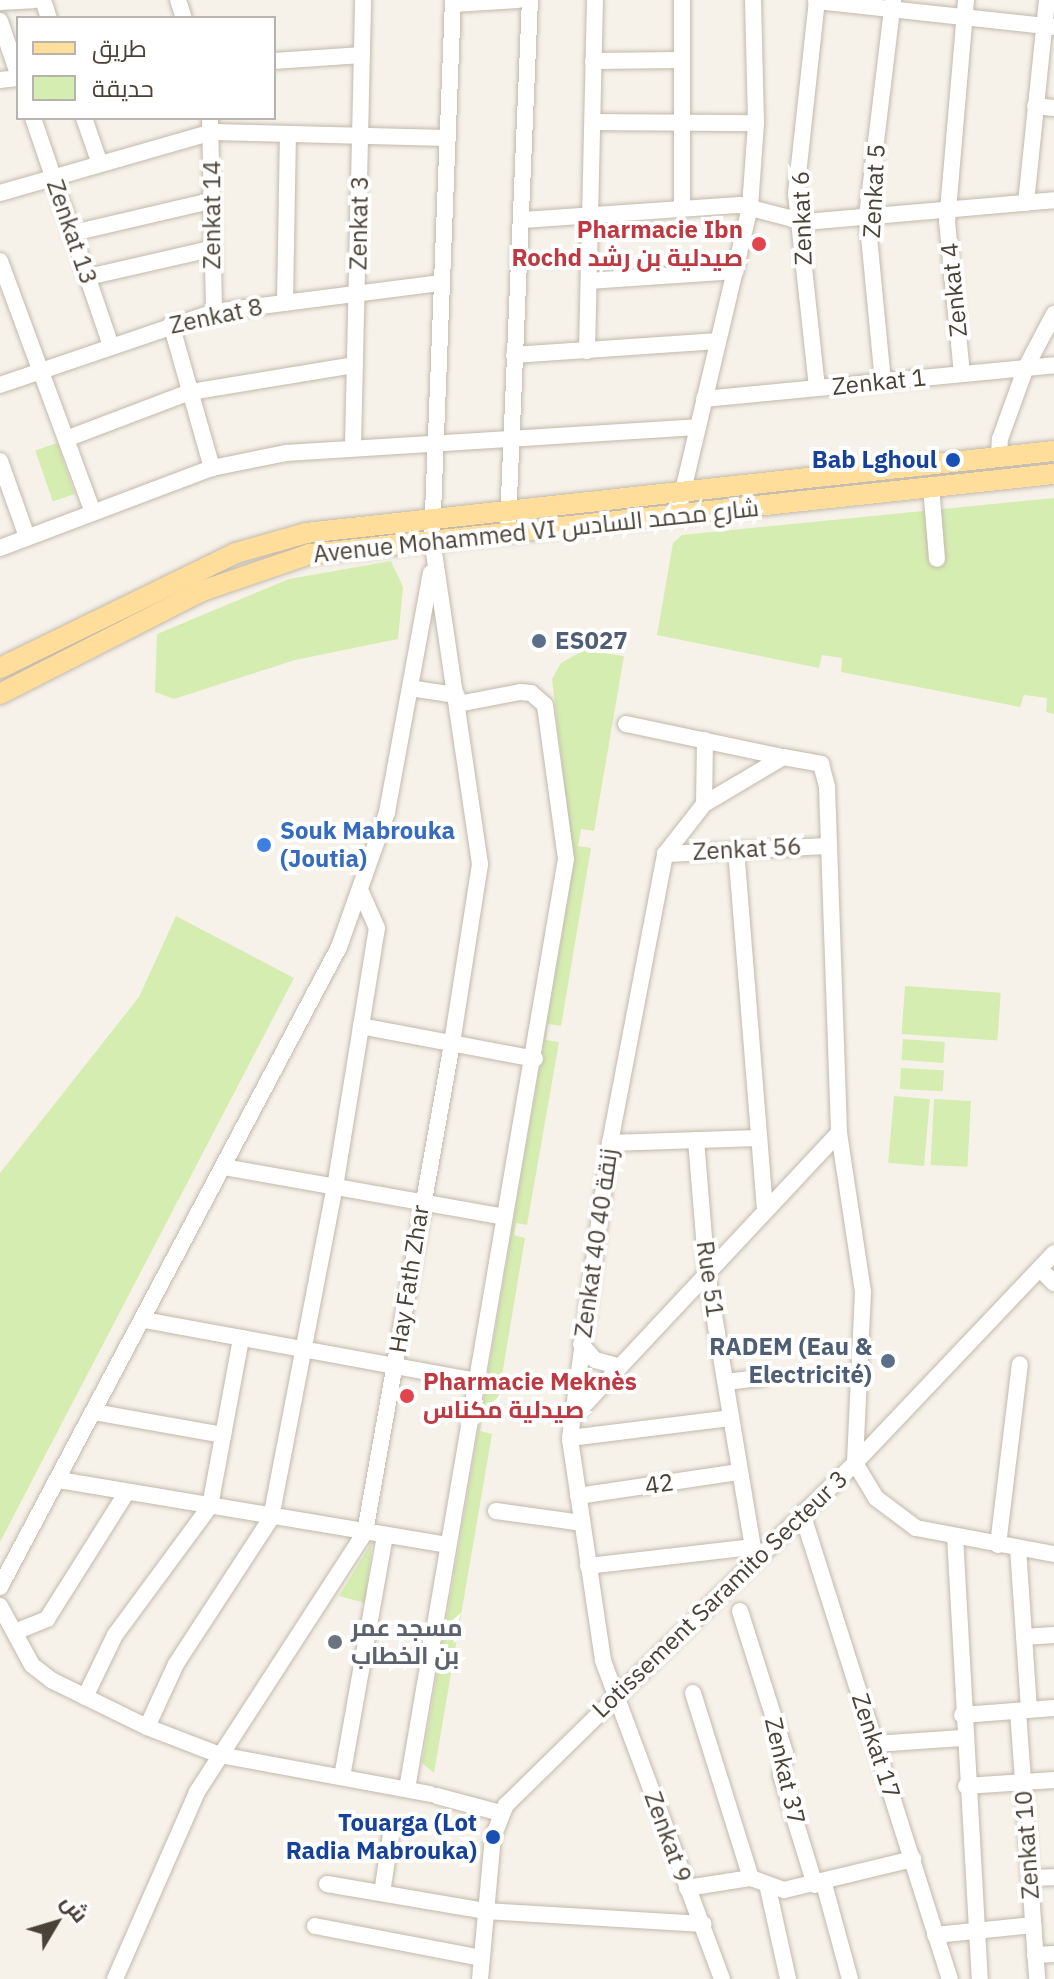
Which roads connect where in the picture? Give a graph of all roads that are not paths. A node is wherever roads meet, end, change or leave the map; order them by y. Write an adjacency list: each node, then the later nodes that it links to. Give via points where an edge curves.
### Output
1 (33, 0): 11 (street)
2 (363, 0): 17 (street, Zenkat 3)
3 (518, 0): 12 (street)
4 (530, 0): 44 (street)
5 (595, 0): 20 (street)
6 (682, 0): 18 (street)
7 (753, 0): 28 (street)
8 (816, 0): 13 (street); 45 (street, Zenkat 6)
9 (966, 0): 14 (street, Zenkat 4)
10 (1047, 0): 16 (street)
11 (0, 2)
12 (453, 2): 32 (street, Hay Fath Zhar)
13 (893, 5): 14 (street); 43 (street, Zenkat 5)
14 (963, 19): 16 (street); 39 (street, Zenkat 4)
15 (0, 21): 21 (street)
16 (1049, 26): 22 (street)
17 (362, 55): 19 (street); 31 (street, Zenkat 3)
18 (680, 60): 20 (street); 27 (street)
19 (276, 61)
20 (593, 61): 26 (street)
21 (16, 70)
22 (1035, 106): 23 (street); 38 (street)
23 (1054, 108)
24 (34, 120): 34 (street, Zenkat 13)
25 (85, 120): 33 (street)
26 (593, 122): 27 (street); 42 (street)
27 (684, 122): 28 (street); 41 (street)
28 (756, 123): 40 (street)
29 (211, 125): 30 (street); 33 (street); 37 (street, Zenkat 14)
30 (288, 134): 31 (street); 54 (street)
31 (361, 134): 32 (street); 53 (street, Zenkat 3)
32 (448, 138): 52 (street, Hay Fath Zhar)
33 (100, 164): 34 (street)
34 (53, 176): 35 (street); 46 (street, Zenkat 13)
35 (0, 193)
36 (1054, 200): 38 (street)
37 (211, 201): 46 (street); 47 (street, Zenkat 14)
38 (1026, 203): 39 (street)
39 (948, 206): 43 (street); 66 (street, Zenkat 4)
40 (750, 207): 41 (street); 45 (street); 49 (street)
41 (682, 209): 42 (street)
42 (590, 215): 44 (street); 51 (street)
43 (867, 216): 45 (street); 67 (street, Zenkat 5)
44 (523, 220): 61 (street)
45 (797, 220): 69 (street, Zenkat 6)
46 (73, 233): 50 (street, Zenkat 13)
47 (210, 249): 50 (street); 55 (street, Zenkat 14)
48 (0, 261): 65 (street)
49 (736, 271): 51 (street); 58 (street)
50 (88, 277): 59 (street, Zenkat 13)
51 (589, 281): 60 (street)
52 (441, 283): 53 (street, Zenkat 8); 75 (street, Hay Fath Zhar)
53 (358, 293): 54 (street, Zenkat 8); 62 (street, Zenkat 3)
54 (285, 303): 55 (street, Zenkat 8)
55 (214, 312): 57 (street, Zenkat 8)
56 (1054, 314): 64 (street)
57 (171, 324): 59 (street, Zenkat 8); 70 (street)
58 (718, 341): 60 (street); 71 (street)
59 (111, 346): 65 (street, Zenkat 8)
60 (587, 351): 61 (street)
61 (514, 355): 74 (street)
62 (355, 365): 70 (street); 76 (street, Zenkat 3)
63 (1054, 365): 64 (street, Zenkat 1)
64 (1026, 367): 66 (street, Zenkat 1); 78 (street)
65 (41, 372): 68 (street, Zenkat 8); 73 (street)
66 (962, 374): 67 (street, Zenkat 1)
67 (883, 382): 69 (street, Zenkat 1)
68 (0, 385)
69 (817, 388): 71 (street, Zenkat 1)
70 (190, 392): 73 (street); 80 (street)
71 (704, 399): 72 (street)
72 (697, 427): 74 (street); 83 (street)
73 (66, 439): 85 (street)
74 (510, 439): 75 (street); 84 (street)
75 (434, 443): 76 (street); 87 (street, Hay Fath Zhar)
76 (353, 446): 80 (street)
77 (1054, 451): 78 (main road, Avenue Mohammed VI شارع محمد السادس)
78 (999, 456): 83 (main road, Avenue Mohammed VI شارع محمد السادس)
79 (0, 461): 89 (street)
80 (212, 468): 85 (street)
81 (1054, 474): 82 (main road, Avenue Mohammed VI شارع محمد السادس)
82 (931, 486): 86 (main road, Avenue Mohammed VI شارع محمد السادس); 92 (street)
83 (683, 492): 84 (main road, Avenue Mohammed VI شارع محمد السادس); 86 (street)
84 (508, 509): 87 (main road, Avenue Mohammed VI شارع محمد السادس); 88 (street)
85 (93, 512): 89 (street)
86 (677, 516): 88 (main road, Avenue Mohammed VI شارع محمد السادس)
87 (432, 517): 90 (street, Hay Fath Zhar); 94 (main road, Avenue Mohammed VI شارع محمد السادس, via 306,533 236,553)
88 (508, 532): 90 (main road, Avenue Mohammed VI شارع محمد السادس)
89 (27, 537): 91 (street)
90 (432, 539): 93 (street, Hay Fath Zhar); 96 (main road, Avenue Mohammed VI شارع محمد السادس, via 310,554 244,573)
91 (0, 548)
92 (937, 559)
93 (433, 561): 95 (street); 97 (street, Hay Fath Zhar)
94 (0, 668)
95 (410, 688): 97 (street); 105 (street, via 387,812)
96 (0, 694)
97 (457, 700): 107 (street, Hay Fath Zhar, via 480,864); 108 (street, via 520,692 531,693 545,705 566,859)
98 (626, 724): 99 (street)
99 (705, 740): 100 (street); 101 (street)
100 (783, 757): 101 (street); 102 (street, via 821,764)
101 (704, 804): 104 (street, Zenkat 40 زنقة 40)
102 (829, 846): 103 (street, Zenkat 56); 109 (street)
103 (736, 849): 104 (street, Zenkat 56); 110 (street, via 746,1004 752,1012 758,1077)
104 (665, 854): 112 (street, Zenkat 40 زنقة 40)
105 (361, 892): 106 (street, via 377,928); 113 (street, via 339,947)
106 (361, 1026): 107 (street); 114 (street)
107 (452, 1043): 108 (street); 115 (street, Hay Fath Zhar)
108 (535, 1059): 117 (street)
109 (839, 1133): 116 (street); 137 (street, via 863,1292)
110 (758, 1138): 111 (street); 116 (street)
111 (696, 1140): 112 (street); 120 (street, Rue 51)
112 (610, 1143): 124 (street, Zenkat 40 زنقة 40)
113 (224, 1167): 114 (street); 122 (street)
114 (335, 1187): 115 (street); 125 (street)
115 (421, 1202): 117 (street); 127 (street, Hay Fath Zhar)
116 (765, 1211): 120 (street)
117 (504, 1217): 130 (street)
118 (1054, 1253): 119 (street, Lotissement Saramito Secteur 3)
119 (1040, 1269): 121 (street); 137 (street, Lotissement Saramito Secteur 3)
120 (707, 1273): 128 (street); 131 (street, Rue 51)
121 (1054, 1283)
122 (144, 1320): 123 (street); 132 (street)
123 (241, 1338): 125 (street); 135 (street)
124 (581, 1344): 128 (street, via 595,1360); 133 (street, Zenkat 40 زنقة 40)
125 (306, 1349): 127 (street); 145 (street)
126 (1020, 1364): 151 (street)
127 (394, 1366): 130 (street); 147 (street, Hay Fath Zhar)
128 (618, 1366): 133 (street)
129 (765, 1377): 131 (street)
130 (477, 1381): 150 (street)
131 (726, 1382): 134 (street, Rue 51)
132 (94, 1412): 135 (street); 139 (street)
133 (572, 1418): 136 (street, Zenkat 40 زنقة 40)
134 (730, 1418): 136 (street); 138 (street, Rue 51)
135 (223, 1435): 142 (street)
136 (570, 1438): 141 (street, Zenkat 40 زنقة 40)
137 (855, 1463): 144 (street, Lotissement Saramito Secteur 3); 149 (street, via 876,1498 902,1521)
138 (739, 1472): 141 (street, 42); 153 (street, Rue 51)
139 (59, 1480): 140 (street); 156 (street)
140 (127, 1492): 142 (street); 159 (street, via 47,1619)
141 (578, 1496): 146 (street, Zenkat 40 زنقة 40)
142 (210, 1506): 145 (street); 164 (street, via 115,1635)
143 (496, 1511): 146 (street)
144 (802, 1513): 153 (street, Lotissement Saramito Secteur 3); 170 (street, Zenkat 17)
145 (271, 1518): 147 (street); 168 (street, via 176,1664)
146 (582, 1523): 155 (street, Zenkat 40 زنقة 40)
147 (365, 1532): 148 (street); 171 (street, Hay Fath Zhar)
148 (385, 1535): 150 (street); 172 (street)
149 (955, 1536): 151 (street); 167 (street)
150 (446, 1545): 176 (street)
151 (998, 1545): 152 (street)
152 (1018, 1548): 154 (street); 161 (street, Zenkat 10)
153 (754, 1553): 155 (street); 163 (street, Lotissement Saramito Secteur 3)
154 (1054, 1554)
155 (588, 1566): 163 (street, Zenkat 40 زنقة 40, via 600,1645)
156 (0, 1587)
157 (0, 1606): 159 (street)
158 (740, 1611): 184 (street, Zenkat 37, via 785,1753 781,1775)
159 (15, 1632): 164 (street, via 32,1665)
160 (1054, 1635): 161 (street)
161 (1024, 1637): 166 (street, Zenkat 10)
162 (693, 1693): 182 (street)
163 (615, 1694): 177 (street, Lotissement Saramito Secteur 3); 185 (street, Zenkat 9)
164 (85, 1697): 168 (street)
165 (1054, 1708): 166 (street)
166 (1024, 1710): 167 (street); 174 (street, Zenkat 10)
167 (962, 1715): 169 (street)
168 (147, 1727): 171 (street)
169 (962, 1738): 170 (street); 175 (street)
170 (875, 1744): 179 (street, Zenkat 17)
171 (220, 1755): 172 (street); 196 (street, Hay Fath Zhar, via 197,1792)
172 (342, 1777): 176 (street)
173 (1054, 1780): 174 (street)
174 (1022, 1783): 175 (street); 181 (street, Zenkat 10)
175 (966, 1786): 191 (street)
176 (407, 1789): 177 (street)
177 (501, 1813): 187 (street)
178 (391, 1834): 186 (street)
179 (913, 1859): 184 (street); 192 (street, Zenkat 17)
180 (1054, 1877): 181 (street)
181 (1030, 1878): 189 (street, Zenkat 10)
182 (759, 1881): 184 (street, via 784,1890); 185 (street); 199 (street)
183 (327, 1884): 186 (street)
184 (820, 1885): 200 (street, Zenkat 37)
185 (687, 1888): 188 (street, Zenkat 9)
186 (382, 1893): 187 (street)
187 (485, 1911): 188 (street); 195 (street)
188 (704, 1924): 198 (street, Zenkat 9)
189 (1033, 1925): 191 (street); 194 (street, Zenkat 10)
190 (315, 1926): 195 (street)
191 (976, 1929): 192 (street); 202 (street)
192 (935, 1935): 201 (street, Zenkat 17)
193 (1054, 1954): 194 (street)
194 (1035, 1955): 203 (street, Zenkat 10)
195 (481, 1958): 197 (street)
196 (115, 1979)
197 (480, 1979)
198 (722, 1979)
199 (788, 1979)
200 (850, 1979)
201 (948, 1979)
202 (980, 1979)
203 (1037, 1979)

